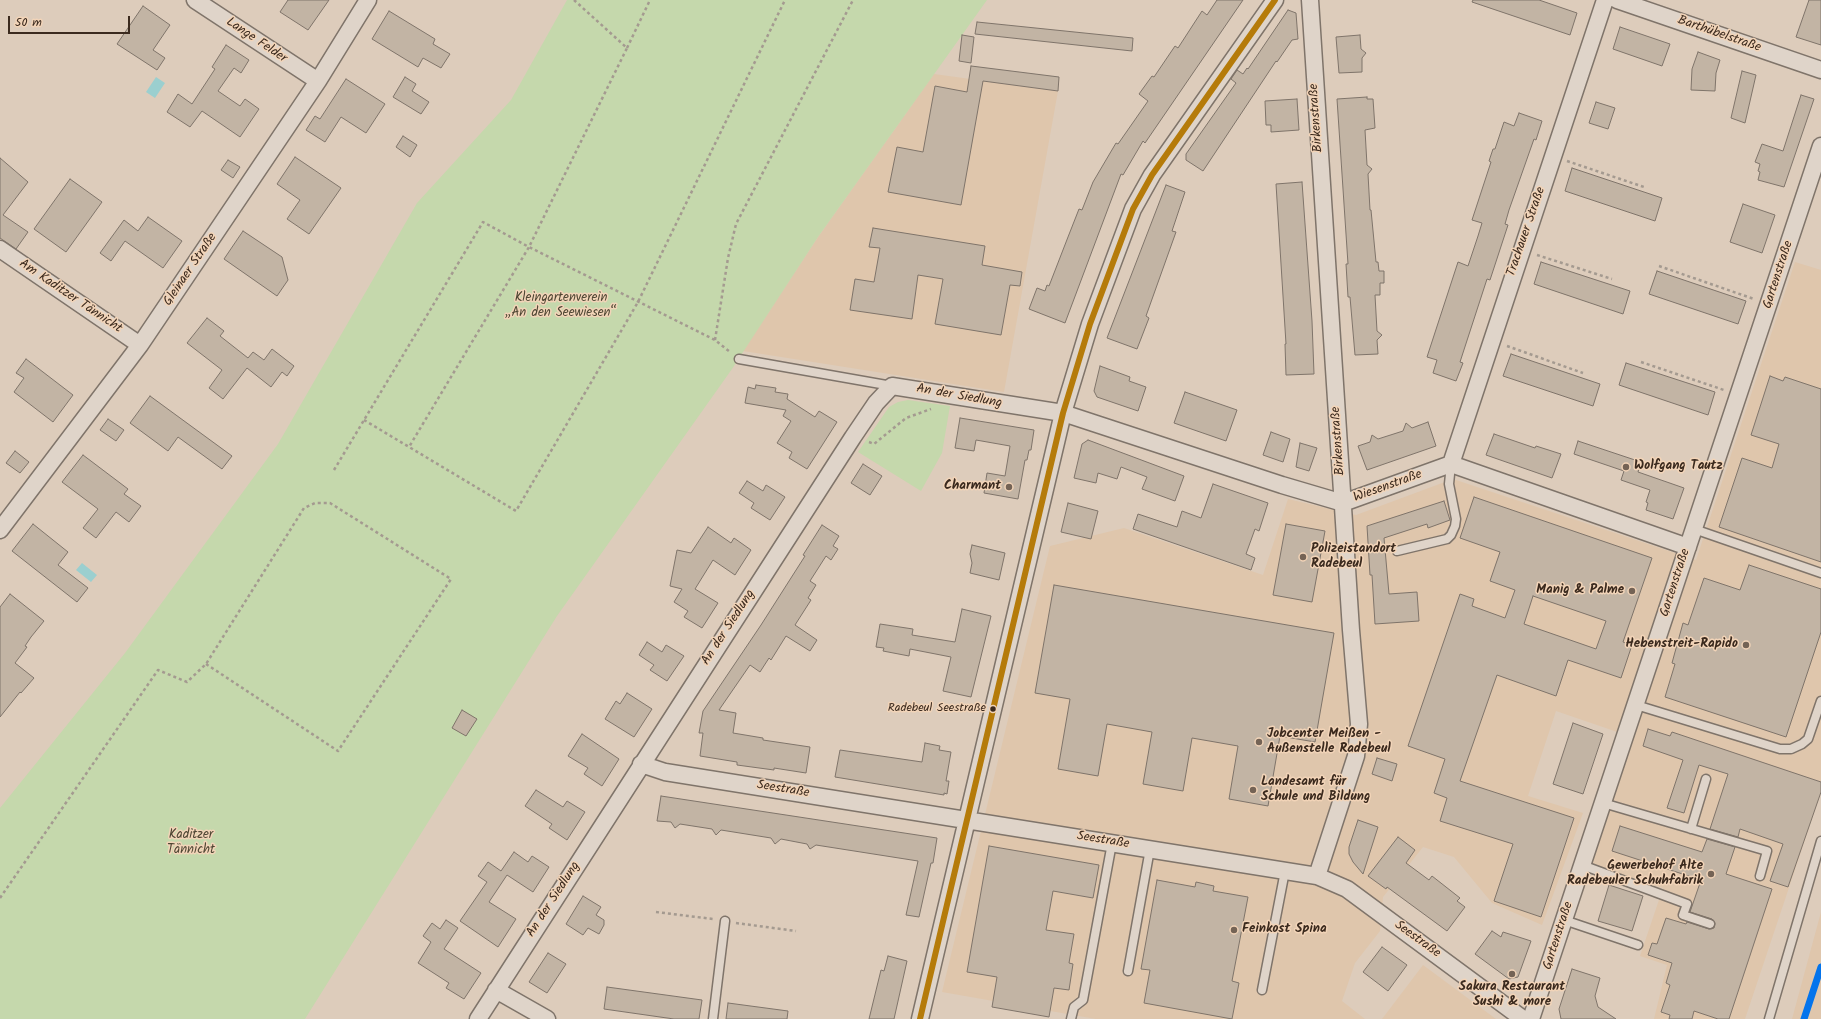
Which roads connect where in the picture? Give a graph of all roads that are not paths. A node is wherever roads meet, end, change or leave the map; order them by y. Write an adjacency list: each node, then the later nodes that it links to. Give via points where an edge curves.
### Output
1 (195, 0): 8 (street, Lange Felder)
2 (368, 0): 8 (street, Gleinaer Straße)
3 (1275, 0): 14 (street, via 1152,175 1133,209 1090,324)
4 (1310, 0): 16 (street, Birkenstraße)
5 (1605, 0): 15 (street, Trachauer Straße)
6 (1617, 0): 7 (street, Barthübelstraße)
7 (1821, 70)
8 (318, 81): 11 (street, Gleinaer Straße)
9 (1821, 146): 17 (street, Gartenstraße)
10 (0, 249): 11 (street, Am Kaditzer Tännicht)
11 (140, 345): 18 (street, Gleinaer Straße)
12 (738, 359): 13 (lane)
13 (892, 386): 14 (street, An der Siedlung); 24 (street, An der Siedlung, via 876,403 853,437)
14 (1063, 413): 16 (street, Wiesenstraße); 27 (street)
15 (1451, 464): 16 (street, Wiesenstraße); 19 (street); 20 (lane, via 1449,484 1456,519 1451,535 1447,540)
16 (1343, 503): 34 (street, Birkenstraße, via 1359,724 1356,756)
17 (1694, 529): 19 (street, Gartenstraße); 21 (lane)
18 (0, 530)
19 (1688, 547): 23 (street, Gartenstraße)
20 (1397, 551)
21 (1821, 573)
22 (1821, 701): 23 (lane, via 1808,739 1791,749 1780,749)
23 (1636, 704): 26 (street, Gartenstraße)
24 (641, 764): 27 (street, Seestraße, via 665,772); 41 (street, An der Siedlung)
25 (1706, 779): 28 (lane)
26 (1603, 803): 28 (lane); 32 (street, Gartenstraße)
27 (967, 819): 30 (street, Seestraße); 46 (street)
28 (1691, 829): 35 (lane, via 1767,851)
29 (1821, 841): 50 (lane)
30 (1112, 843): 31 (street, Seestraße); 47 (lane, via 1083,1000 1074,1007)
31 (1150, 849): 33 (street, Seestraße); 40 (lane)
32 (1582, 866): 36 (street, Gartenstraße); 38 (lane, via 1687,904 1683,915)
33 (1285, 871): 34 (street, Seestraße); 42 (lane)
34 (1317, 876): 48 (street, Seestraße, via 1347,889)
35 (1760, 876)
36 (1564, 920): 39 (lane); 49 (street, Gartenstraße)
37 (726, 921): 45 (lane)
38 (1710, 924)
39 (1638, 945)
40 (1128, 971)
41 (496, 990): 43 (street, An der Siedlung); 44 (street)
42 (1262, 990)
43 (478, 1019)
44 (547, 1019)
45 (713, 1019)
46 (920, 1019)
47 (1071, 1019)
48 (1524, 1019)
49 (1531, 1019)
50 (1769, 1019)

